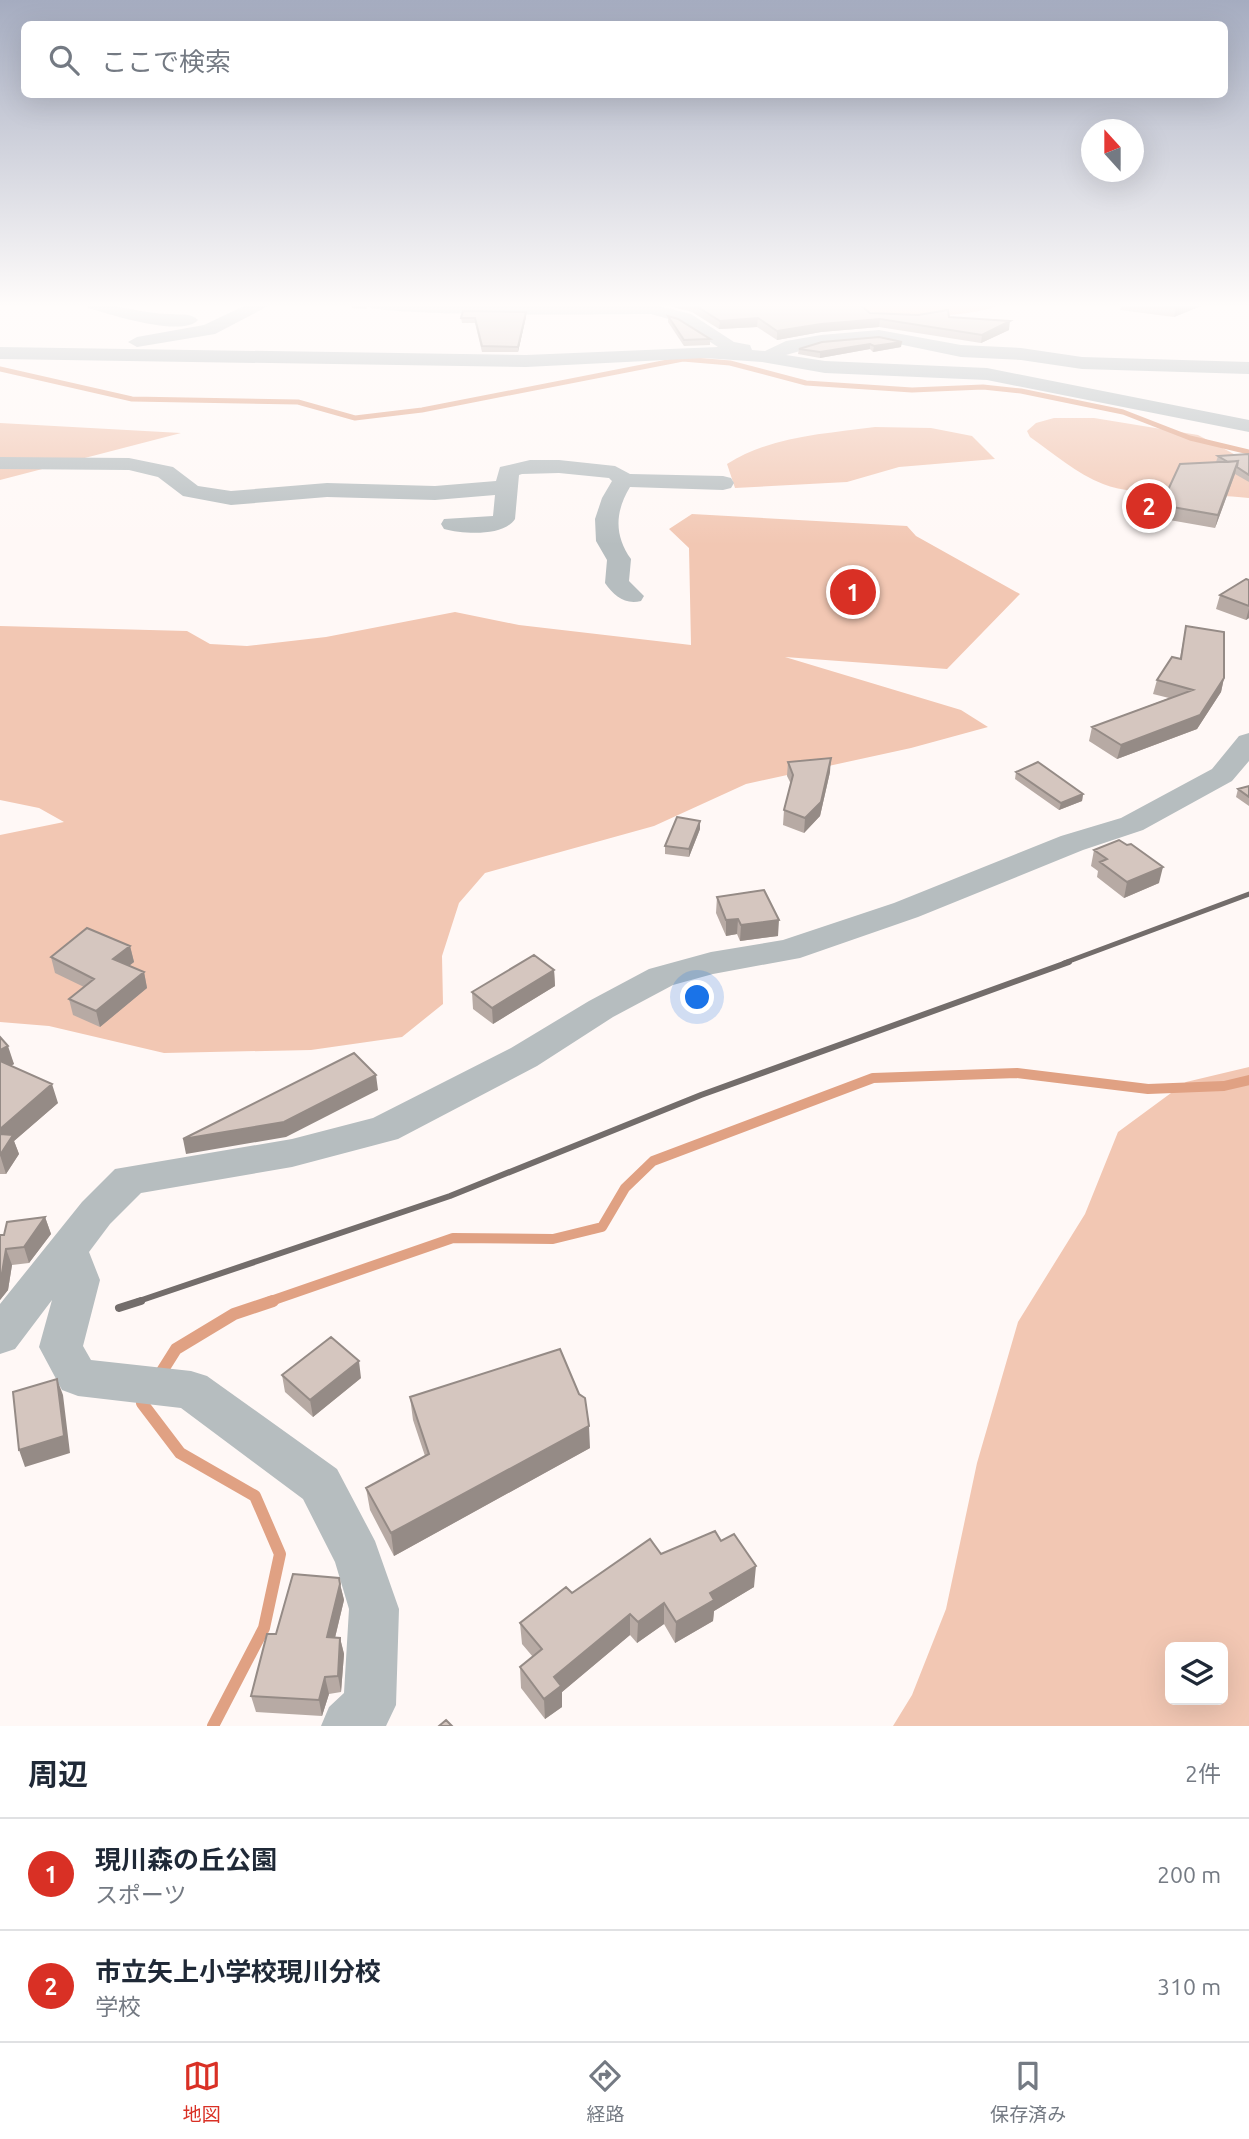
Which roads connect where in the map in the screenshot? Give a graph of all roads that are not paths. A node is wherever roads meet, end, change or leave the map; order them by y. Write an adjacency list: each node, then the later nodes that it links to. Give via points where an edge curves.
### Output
1 (1046, 385): 2 (street)
2 (1249, 426)
3 (0, 463): 6 (street, via 129,464 165,472 191,491 231,498 327,490 435,493)
4 (624, 480): 5 (street); 6 (street, via 615,472 532,464 508,472); 8 (street, via 614,492 606,519 607,538 619,559 617,583)
5 (723, 483)
6 (508, 487): 7 (street, via 504,519 494,524)
7 (452, 524)
8 (632, 596)
9 (1249, 742): 10 (street, via 1222,775 1132,824 788,950 661,977 524,1057 384,1129 292,1153 129,1180)
10 (67, 1250): 11 (street); 12 (street, via 79,1280 61,1347 78,1377 191,1391 320,1484 358,1558 374,1609 370,1705)
11 (0, 1336)
12 (348, 1726)

